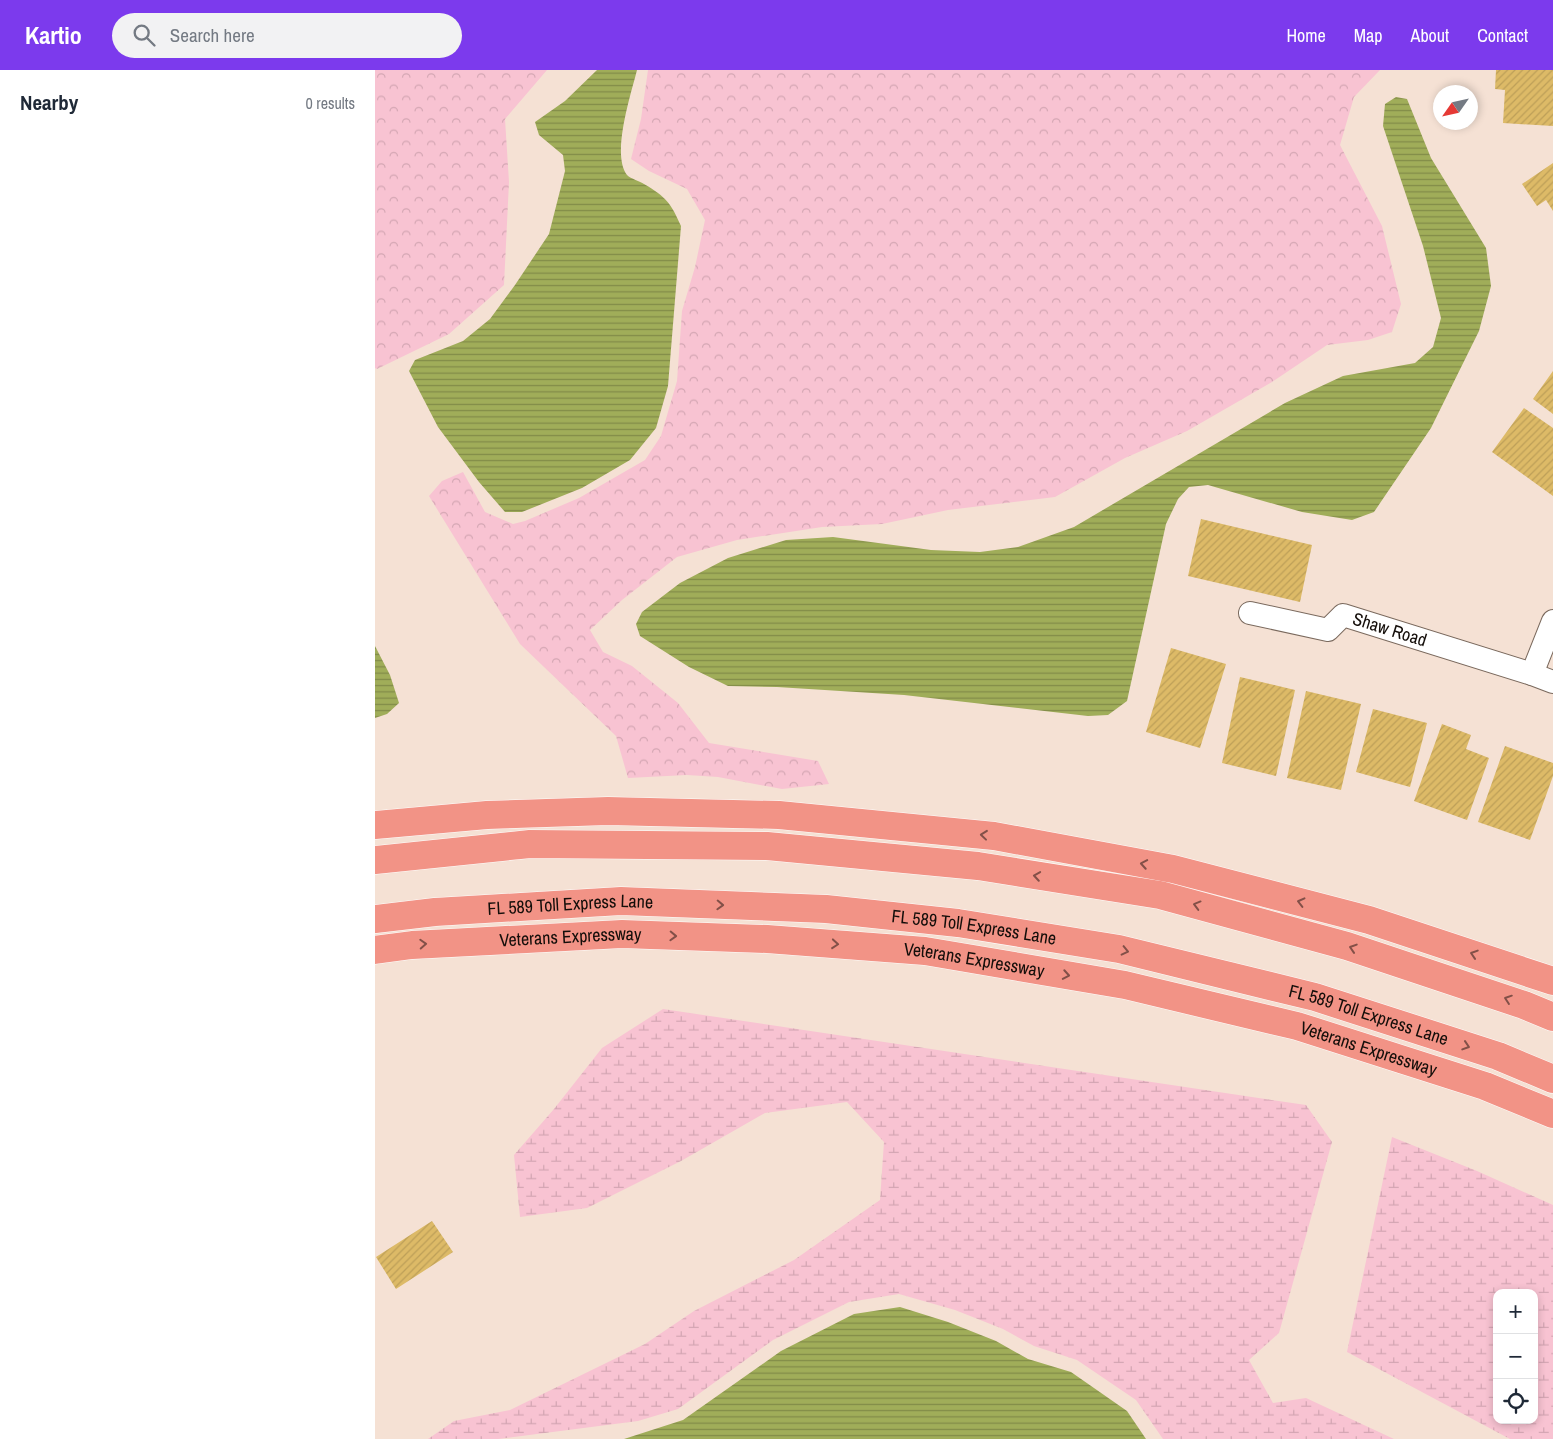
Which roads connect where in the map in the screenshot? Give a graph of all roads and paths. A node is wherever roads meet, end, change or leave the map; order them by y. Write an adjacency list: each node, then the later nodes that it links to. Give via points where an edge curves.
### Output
1 (1249, 613): 3 (street, Shaw Road, via 1328,630 1343,615)
2 (1553, 621): 3 (street)
3 (1532, 674): 4 (street, Shaw Road)
4 (1553, 682)
5 (375, 825): 9 (highway, one-way to 5, via 1369,920 1173,869 994,836 779,816 608,811 487,814)
6 (375, 860): 10 (highway, one-way to 6, via 1347,946 1160,895 978,866 757,846 530,844)
7 (375, 919): 11 (highway, FL 589 Toll Express Lane, one-way to 11, via 435,912 621,901 826,909 958,923 1119,949 1315,996 1498,1056)
8 (375, 950): 12 (highway, Veterans Expressway, one-way to 12, via 412,945 622,934 767,938 925,951 1125,985 1297,1026 1485,1086)
9 (1553, 981)
10 (1553, 1017)
11 (1553, 1079)
12 (1553, 1114)

